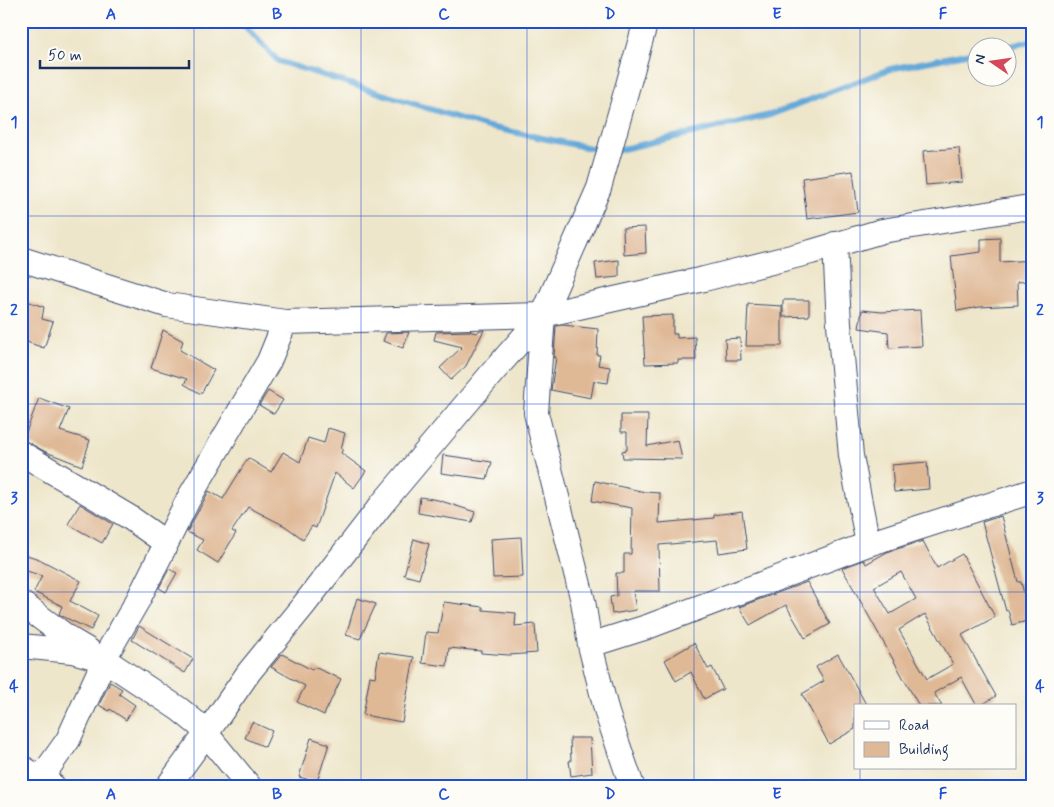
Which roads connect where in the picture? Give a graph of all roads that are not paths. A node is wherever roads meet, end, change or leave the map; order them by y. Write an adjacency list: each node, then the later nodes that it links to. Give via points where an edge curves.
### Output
1 (646, 21): 5 (street, via 599,188)
2 (1033, 210): 3 (street, via 1023,208 891,229)
3 (835, 244): 5 (street, via 704,279); 10 (street, via 851,456)
4 (21, 259): 6 (street, via 167,305)
5 (543, 315): 6 (street); 12 (street, via 536,413 583,601); 15 (street, via 382,504 249,672)
6 (285, 322): 9 (street, via 269,361 188,498)
7 (21, 453): 9 (street, via 129,517)
8 (1033, 491): 10 (street)
9 (166, 543): 14 (street)
10 (868, 544): 12 (street)
11 (21, 603): 14 (street)
12 (590, 645): 19 (street, via 607,713)
13 (21, 646): 14 (street, via 72,651)
14 (105, 660): 15 (street, via 179,710); 16 (street, via 68,740)
15 (206, 734): 17 (street); 18 (street)
16 (38, 777)
17 (168, 786)
18 (250, 786)
19 (632, 786)

